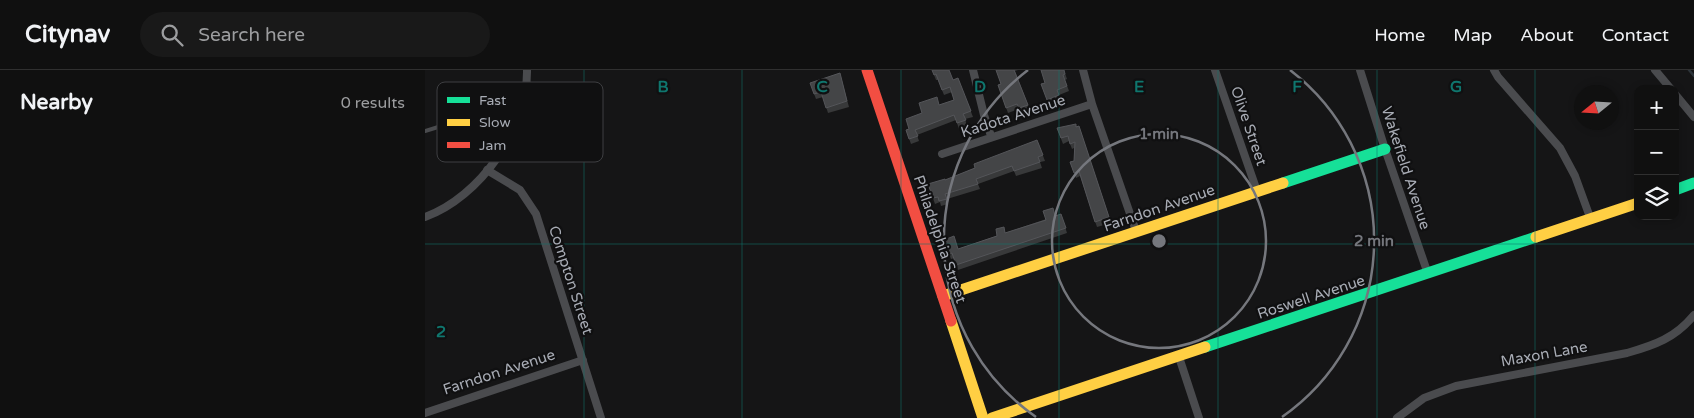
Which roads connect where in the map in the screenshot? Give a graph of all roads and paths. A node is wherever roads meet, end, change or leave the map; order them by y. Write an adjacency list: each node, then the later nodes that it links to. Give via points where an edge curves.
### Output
1 (867, 70): 27 (street, Philadelphia Street)
2 (973, 70): 14 (street)
3 (1083, 70): 10 (street)
4 (1215, 70): 21 (street, Olive Street)
5 (1360, 70): 15 (street, Wakefield Avenue)
6 (1494, 70): 24 (street, via 1564,154)
7 (1655, 70): 8 (street)
8 (1668, 85)
9 (1679, 99): 11 (street)
10 (1092, 104): 14 (street, Kadota Avenue); 25 (street)
11 (1694, 117)
12 (437, 127): 13 (lane)
13 (425, 131)
14 (991, 136): 16 (street, Kadota Avenue)
15 (1385, 149): 21 (street, Farndon Avenue); 26 (street, Wakefield Avenue)
16 (942, 154)
17 (493, 162): 18 (street)
18 (487, 170): 23 (street, via 439,212); 30 (street, Compton Street, via 520,190 536,214)
19 (1694, 183): 20 (street)
20 (1679, 189)
21 (1257, 191): 25 (street, Farndon Avenue)
22 (1634, 205): 24 (street, Roswell Avenue)
23 (425, 217)
24 (1591, 220): 26 (street, Roswell Avenue)
25 (1136, 231): 27 (street, Farndon Avenue)
26 (1428, 274): 29 (street, Roswell Avenue)
27 (943, 296): 33 (street, Philadelphia Street)
28 (1694, 315): 36 (street, Maxon Lane, via 1670,337 1654,345 1456,386 1424,398)
29 (1179, 357): 34 (street, Roswell Avenue); 35 (street)
30 (583, 360): 31 (street, Farndon Avenue); 32 (street, Compton Street)
31 (425, 413)
32 (601, 418)
33 (983, 418)
34 (992, 418)
35 (1199, 418)
36 (1397, 418)

